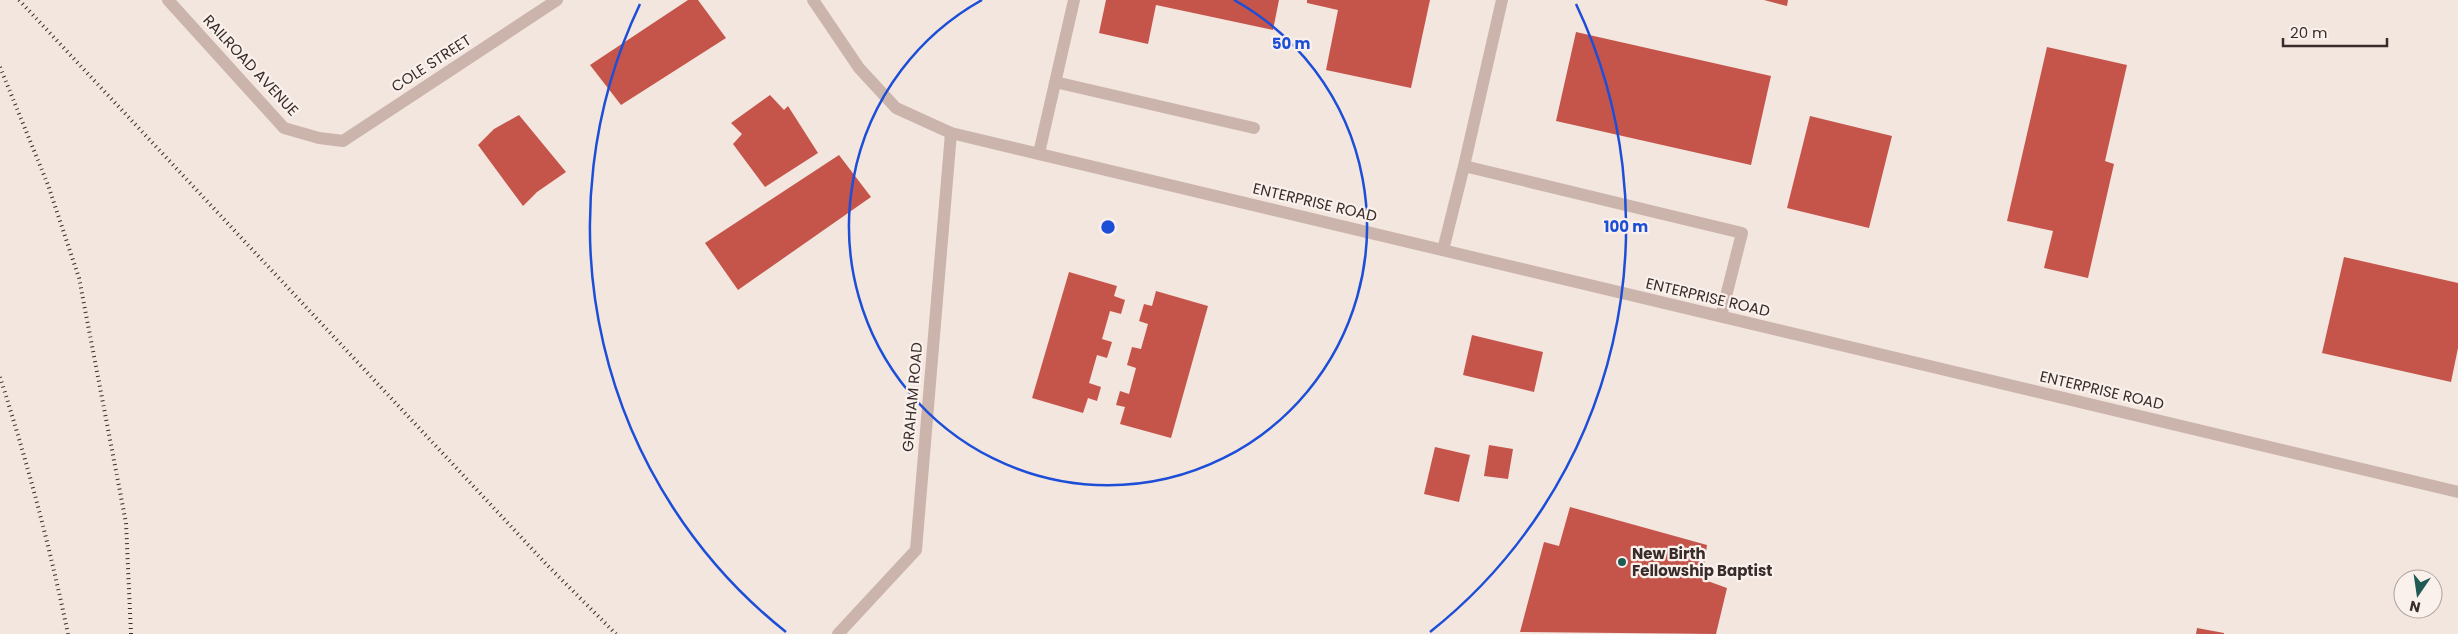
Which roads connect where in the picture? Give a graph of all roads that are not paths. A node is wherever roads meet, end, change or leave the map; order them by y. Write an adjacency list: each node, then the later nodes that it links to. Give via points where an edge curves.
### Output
1 (168, 0): 9 (street, RAILROAD AVENUE, via 284,128)
2 (557, 0): 9 (street, COLE STREET, via 343,141)
3 (813, 0): 8 (street, ENTERPRISE ROAD, via 859,68 896,108)
4 (1074, 0): 6 (street)
5 (1502, 0): 11 (street)
6 (1055, 82): 7 (street); 10 (street)
7 (1254, 128)
8 (951, 133): 10 (street, ENTERPRISE ROAD); 15 (street, GRAHAM ROAD, via 916,550)
9 (319, 138)
10 (1039, 154): 12 (street, ENTERPRISE ROAD)
11 (1464, 166): 12 (street); 13 (street, via 1742,233)
12 (1444, 250): 13 (street, ENTERPRISE ROAD)
13 (1721, 316): 14 (street, ENTERPRISE ROAD)
14 (2458, 492)
15 (838, 634)

